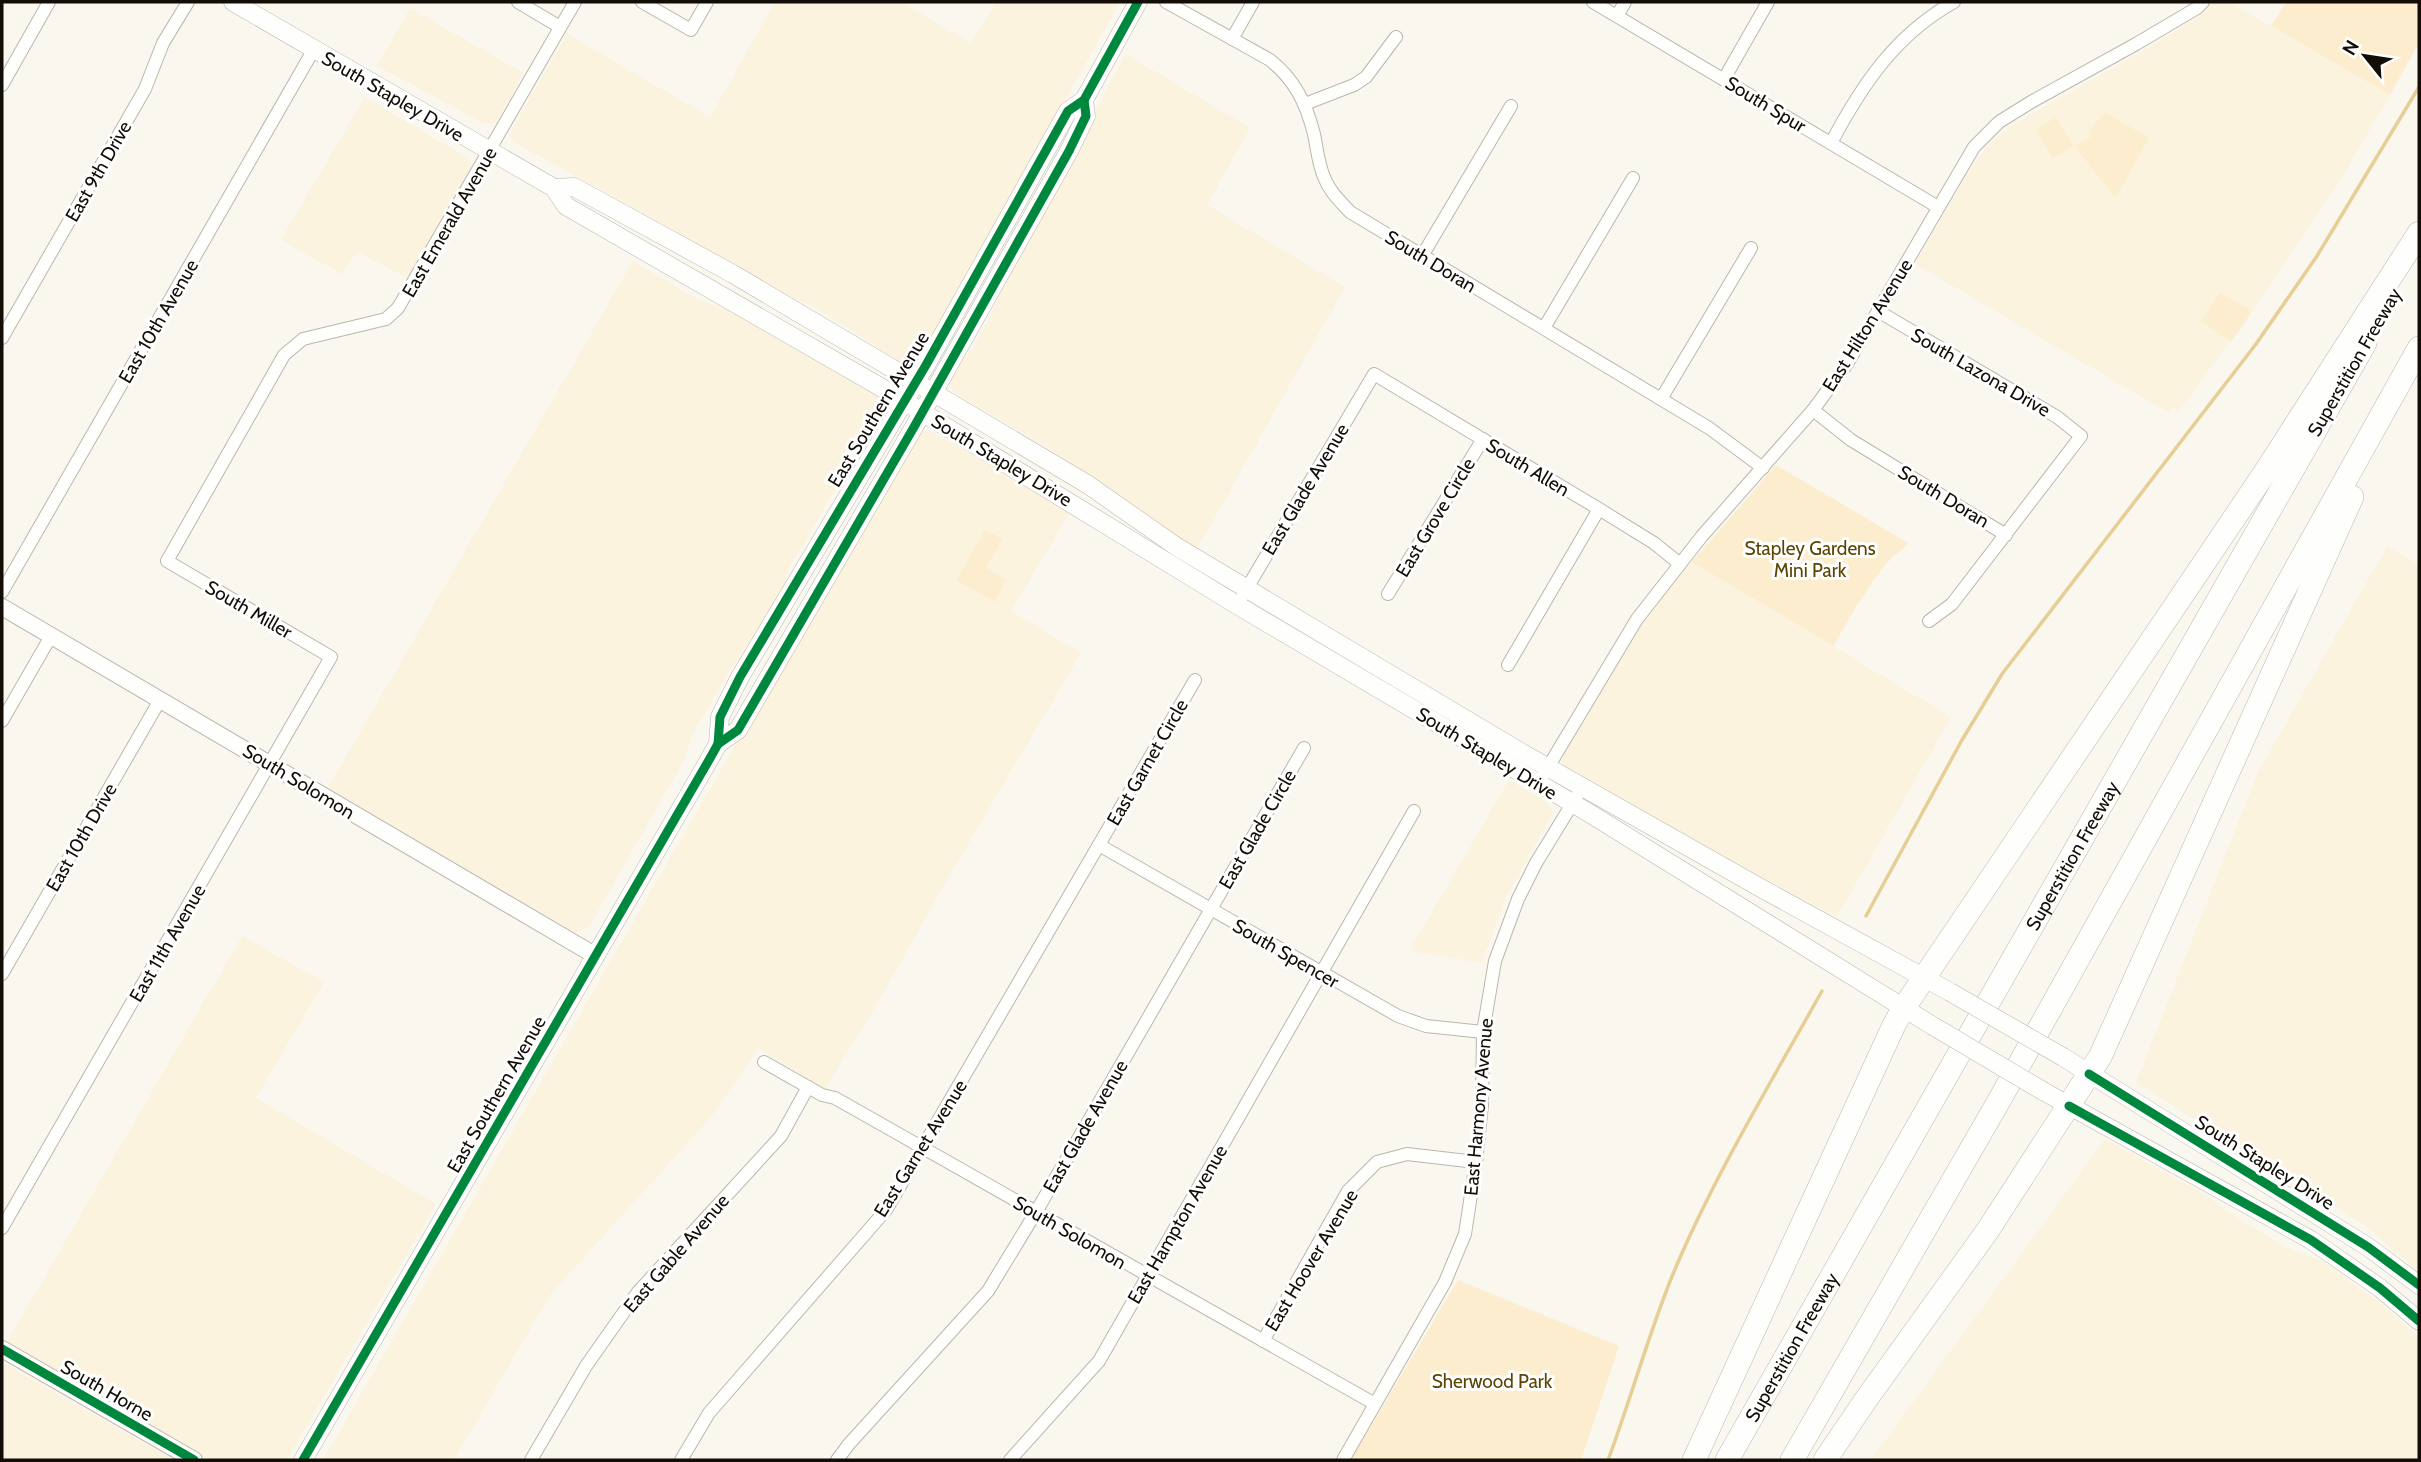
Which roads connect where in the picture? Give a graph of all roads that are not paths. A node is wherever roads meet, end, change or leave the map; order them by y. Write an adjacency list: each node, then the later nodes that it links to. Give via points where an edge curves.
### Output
1 (49, 2): 22 (street)
2 (188, 2): 45 (street, East 9th Drive, via 163,43 145,89)
3 (233, 2): 20 (main road, South Stapley Drive)
4 (518, 2): 17 (street)
5 (575, 2): 17 (street, East Emerald Avenue)
6 (642, 2): 7 (street, via 691,30)
7 (707, 2)
8 (1138, 2): 23 (main road, East Southern Avenue)
9 (1166, 2): 19 (street, South Doran)
10 (1253, 2): 19 (street)
11 (1593, 2): 16 (street, South Spur)
12 (1625, 2): 16 (street)
13 (1768, 2): 21 (street)
14 (1954, 2): 27 (street, via 1913,28 1895,48 1852,103)
15 (2203, 2): 32 (street, East Hilton Avenue, via 1999,122 1974,147)
16 (1617, 16): 21 (street, South Spur)
17 (561, 27): 28 (street, East Emerald Avenue)
18 (1396, 37): 24 (street, via 1366,77)
19 (1232, 39): 24 (street, South Doran, via 1284,71)
20 (314, 49): 28 (main road, South Stapley Drive); 64 (street, East 10th Avenue)
21 (1724, 79): 27 (street, South Spur)
22 (2, 85)
23 (1084, 100): 26 (main road, East Southern Avenue, via 1068,111); 31 (main road, East Southern Avenue, via 1086,116)
24 (1305, 104): 38 (street, South Doran, via 1319,162 1333,194 1363,220)
25 (1511, 106): 38 (street)
26 (1054, 137): 31 (main road, via 1035,196); 48 (main road, East Southern Avenue)
27 (1831, 143): 32 (street, South Spur)
28 (489, 152): 30 (main road, South Stapley Drive); 61 (street, East Emerald Avenue, via 398,308 386,319 303,339 284,355)
29 (1633, 178): 44 (street)
30 (554, 188): 33 (main road, South Stapley Drive, via 565,206); 35 (main road, South Stapley Drive, via 574,187)
31 (1038, 204): 49 (main road, East Southern Avenue)
32 (1938, 207): 43 (street, East Hilton Avenue)
33 (597, 225): 35 (main road, via 608,216 640,233); 39 (main road, South Stapley Drive)
34 (2419, 233): 94 (highway, via 2264,474)
35 (660, 234): 40 (main road, South Stapley Drive)
36 (1751, 248): 50 (street)
37 (2419, 249): 119 (highway, Superstition Freeway)
38 (1422, 256): 44 (street, South Doran)
39 (677, 269): 40 (main road, via 697,268 725,280); 41 (main road, South Stapley Drive)
40 (733, 274): 42 (main road, South Stapley Drive)
41 (721, 295): 42 (main road, via 733,288 757,299); 51 (main road, South Stapley Drive)
42 (777, 301): 48 (main road, South Stapley Drive)
43 (1878, 311): 52 (street, East Hilton Avenue); 60 (street, South Lazona Drive, via 2057,417 2081,436)
44 (1544, 328): 50 (street, South Doran)
45 (2, 338)
46 (2419, 349): 98 (highway); 120 (highway, via 2007,1087)
47 (1374, 374): 54 (street, South Allen); 66 (street, East Glade Avenue)
48 (915, 382): 49 (main road, South Stapley Drive); 51 (main road, East Southern Avenue)
49 (933, 393): 53 (main road, East Southern Avenue); 58 (main road, South Stapley Drive, via 1087,484)
50 (1661, 399): 55 (street, South Doran)
51 (904, 401): 53 (main road, South Stapley Drive); 59 (main road, East Southern Avenue)
52 (1813, 410): 55 (street, East Hilton Avenue); 60 (street, South Doran, via 1852,440)
53 (922, 412): 56 (main road, South Stapley Drive); 67 (main road, East Southern Avenue)
54 (1483, 439): 57 (street, South Allen); 65 (street, East Grove Circle)
55 (1763, 468): 62 (street, East Hilton Avenue)
56 (1073, 503): 58 (main road, via 1092,503 1128,522); 66 (main road, South Stapley Drive)
57 (1600, 509): 62 (street, South Allen); 72 (street)
58 (1133, 517): 66 (main road, South Stapley Drive)
59 (832, 521): 63 (main road, East Southern Avenue); 67 (main road, via 832,544 812,581)
60 (2006, 535): 69 (street, via 1952,604)
61 (167, 561): 71 (street, South Miller)
62 (1680, 564): 80 (street, East Hilton Avenue, via 1637,619)
63 (793, 587): 74 (main road, via 802,599 768,660); 77 (main road, East Southern Avenue, via 720,717)
64 (2, 592)
65 (1388, 594)
66 (1242, 597): 80 (main road, South Stapley Drive); 81 (main road, South Stapley Drive)
67 (814, 599): 74 (main road, East Southern Avenue)
68 (2, 607): 70 (street, South Solomon)
69 (1929, 621)
70 (51, 636): 75 (street, South Solomon); 76 (street)
71 (331, 657): 79 (street, East 11th Avenue)
72 (1508, 665)
73 (1195, 680): 86 (street, East Garnet Circle)
74 (766, 681): 77 (main road, East Southern Avenue, via 738,730)
75 (160, 700): 79 (street, South Solomon); 93 (street, East 10th Drive)
76 (2, 721)
77 (718, 744): 91 (main road, East Southern Avenue)
78 (1304, 748): 90 (street, East Glade Circle)
79 (270, 764): 91 (street, South Solomon); 104 (street, East 11th Avenue)
80 (1549, 767): 81 (street, East Hilton Avenue); 82 (main road, South Stapley Drive)
81 (1539, 783): 83 (main road, South Stapley Drive)
82 (1583, 787): 83 (street, East Harmony Avenue); 87 (main road, South Stapley Drive)
83 (1572, 803): 85 (main road, South Stapley Drive); 96 (street, East Harmony Avenue, via 1536,863 1505,929)
84 (1414, 811): 92 (street, East Hampton Avenue)
85 (1632, 840): 87 (main road, via 1660,844 1690,859); 88 (main road, South Stapley Drive)
86 (1099, 845): 90 (street, South Spencer); 101 (street, East Garnet Avenue)
87 (1703, 856): 89 (main road, South Stapley Drive)
88 (1692, 876): 89 (main road, via 1705,869 1746,890); 95 (main road, South Stapley Drive)
89 (1759, 887): 94 (main road, South Stapley Drive)
90 (1210, 909): 92 (street, South Spencer); 103 (street, East Glade Avenue)
91 (596, 956): 112 (main road, East Southern Avenue)
92 (1322, 973): 96 (street, South Spencer, via 1398,1016 1426,1026); 105 (street, East Hampton Avenue)
93 (2, 974)
94 (1923, 977): 95 (highway); 98 (main road, South Stapley Drive, bridge)
95 (1903, 1009): 100 (main road, South Stapley Drive, bridge); 118 (highway)
96 (1483, 1032): 102 (street, East Harmony Avenue)
97 (764, 1062): 99 (street, South Solomon)
98 (2090, 1074): 100 (highway); 106 (main road, South Stapley Drive, via 2359,1241)
99 (808, 1087): 101 (street, South Solomon); 113 (street, East Gable Avenue, via 781,1136 638,1292 586,1366)
100 (2069, 1106): 107 (main road, South Stapley Drive, via 2321,1247); 121 (highway, via 1988,1230)
101 (923, 1148): 103 (street, South Solomon); 114 (street, East Garnet Avenue, via 886,1210 709,1413)
102 (1476, 1162): 108 (street, East Hoover Avenue, via 1407,1154 1377,1162 1348,1191); 110 (street, East Harmony Avenue, via 1465,1234 1448,1276)
103 (1036, 1212): 105 (street, South Solomon); 115 (street, East Glade Avenue, via 988,1291)
104 (2, 1228)
105 (1147, 1275): 108 (street, South Solomon); 116 (street, East Hampton Avenue, via 1099,1361)
106 (2419, 1285)
107 (2419, 1321)
108 (1263, 1341): 110 (street, South Solomon)
109 (2, 1349): 111 (street, South Horne)
110 (1375, 1404): 117 (street, East Harmony Avenue)
111 (194, 1460)
112 (303, 1460)
113 (531, 1460)
114 (681, 1460)
115 (837, 1460)
116 (1010, 1460)
117 (1343, 1460)
118 (1694, 1460)
119 (1727, 1460)
120 (1792, 1460)
121 (1825, 1460)

